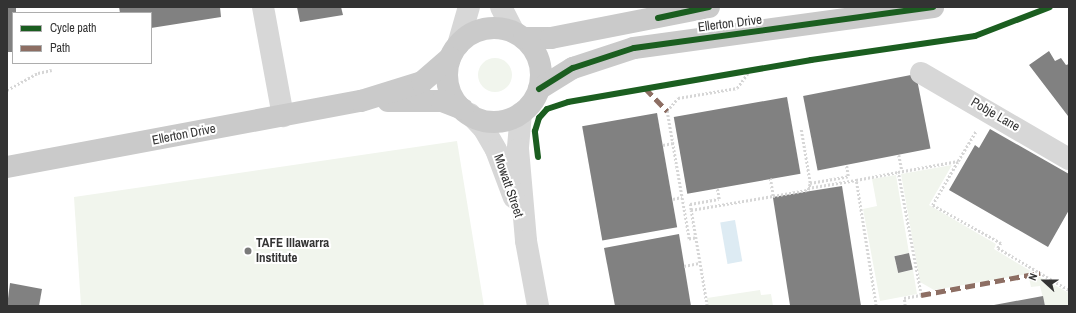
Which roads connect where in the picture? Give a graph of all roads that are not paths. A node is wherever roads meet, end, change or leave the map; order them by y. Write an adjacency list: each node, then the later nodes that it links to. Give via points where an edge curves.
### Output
1 (263, 7): 13 (street)
2 (469, 7): 7 (street)
3 (501, 7): 6 (street)
4 (709, 7): 6 (main road, Ellerton Drive, via 551,38)
5 (933, 7): 9 (main road, Ellerton Drive, via 634,48 573,68)
6 (518, 35): 7 (main road, via 489,28 467,37); 9 (main road, via 539,61)
7 (454, 52): 10 (main road, Ellerton Drive, via 422,82); 11 (main road, via 449,86)
8 (921, 73): 14 (street, Pobje Lane)
9 (539, 89): 12 (main road)
10 (361, 101): 11 (main road, Ellerton Drive, via 434,100); 13 (main road, Ellerton Drive)
11 (466, 112): 12 (main road, via 496,122); 16 (street, Mowatt Street, via 484,129 502,160)
12 (521, 113): 16 (street, Mowatt Street, via 518,149)
13 (283, 116): 15 (main road, Ellerton Drive)
14 (1069, 159)
15 (7, 167)
16 (526, 241): 17 (street, Mowatt Street)
17 (538, 306)

